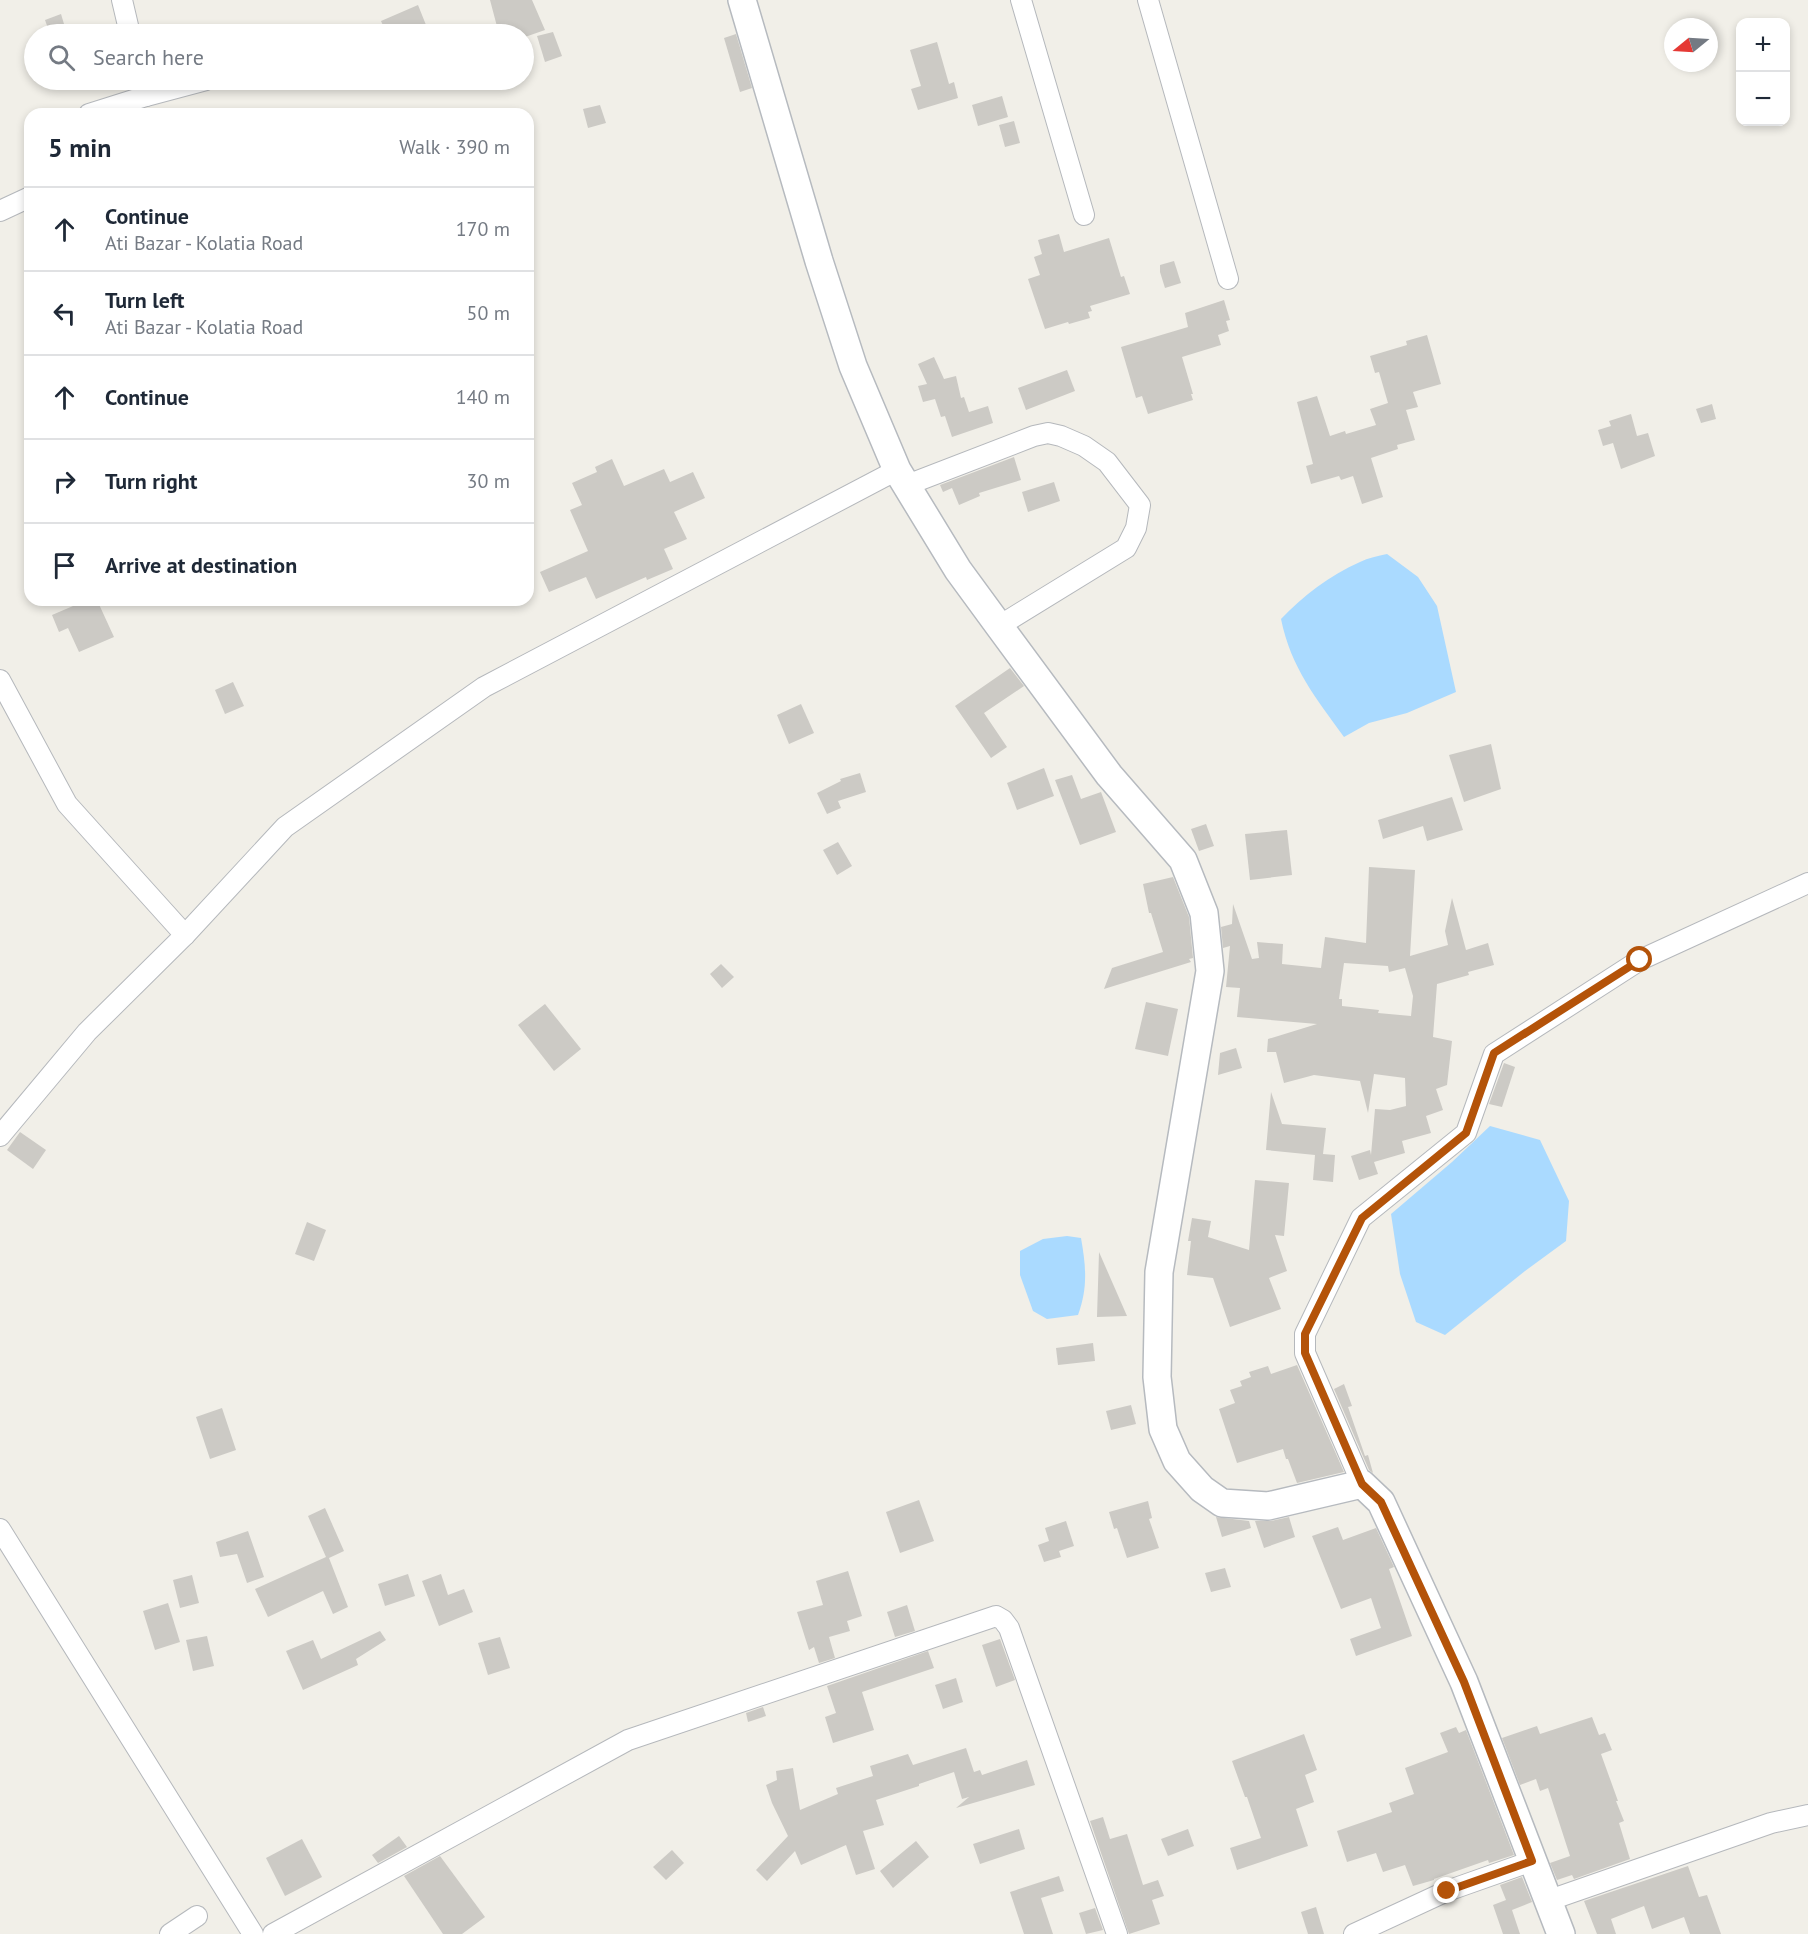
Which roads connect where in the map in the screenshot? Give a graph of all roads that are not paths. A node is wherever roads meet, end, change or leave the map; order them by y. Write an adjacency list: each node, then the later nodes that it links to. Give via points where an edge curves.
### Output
1 (122, 0): 5 (street)
2 (742, 0): 12 (main road, via 850,356)
3 (1021, 0): 10 (street)
4 (1148, 0): 11 (street)
5 (128, 24)
6 (140, 90): 7 (street)
7 (102, 108)
8 (24, 200): 9 (street)
9 (0, 211)
10 (1084, 215)
11 (1228, 279)
12 (902, 477): 13 (main road, via 958,570); 13 (street, via 1047,433 1084,446 1107,462 1140,505 1136,528 1126,548); 16 (street, via 484,687 285,827)
13 (999, 626): 18 (main road, via 1109,775 1183,860 1204,913 1210,971 1159,1272 1157,1377 1163,1429 1177,1461 1202,1489 1222,1503 1269,1506)
14 (0, 680): 16 (street, via 67,804)
15 (1808, 883): 18 (street, via 1640,960 1494,1053 1466,1133 1362,1218 1305,1334 1305,1353)
16 (185, 935): 17 (street, via 87,1032)
17 (0, 1136)
18 (1362, 1484): 21 (main road, via 1381,1502 1464,1682)
19 (0, 1529): 25 (street)
20 (1808, 1815): 22 (street, via 1770,1823)
21 (1532, 1861): 22 (main road); 28 (street, via 1447,1891)
22 (1547, 1901): 29 (main road)
23 (197, 1916): 24 (street)
24 (170, 1934)
25 (253, 1934)
26 (273, 1934): 27 (street, via 628,1740 996,1616 1009,1628)
27 (1117, 1934)
28 (1354, 1934)
29 (1561, 1934)

